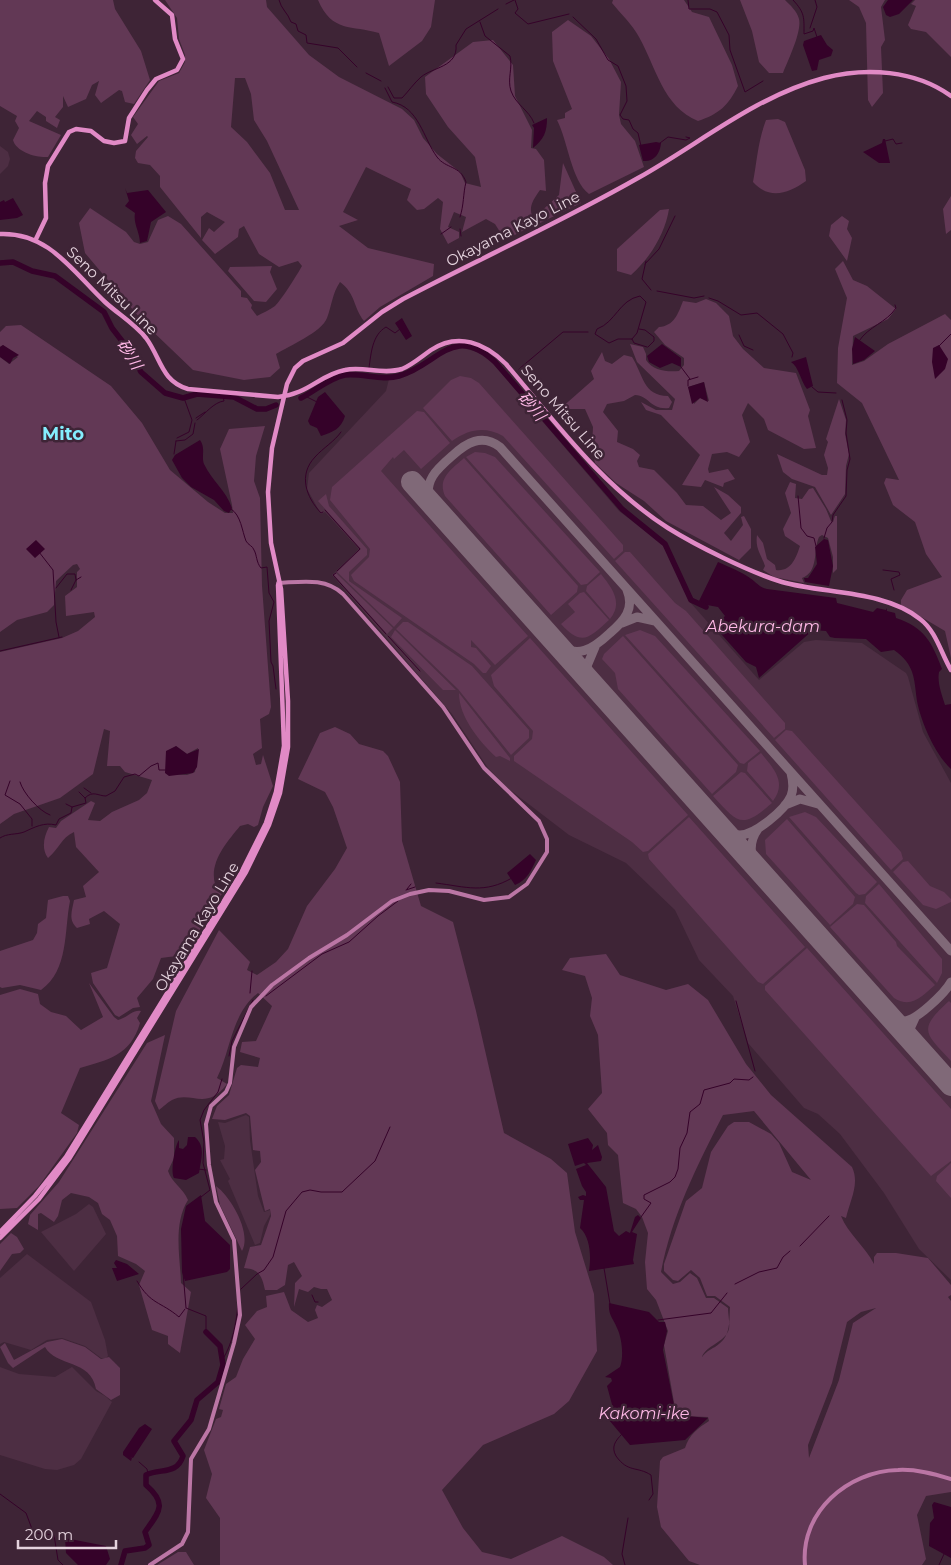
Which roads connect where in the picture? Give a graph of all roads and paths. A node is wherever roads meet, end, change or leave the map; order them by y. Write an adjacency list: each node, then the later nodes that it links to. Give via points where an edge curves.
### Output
1 (155, 0): 4 (main road, via 172,15 175,39 182,53 181,64 173,73 156,79 147,90 129,118 125,140 114,143 104,141 91,131 76,129 69,132 48,166 46,218)
2 (951, 96): 5 (main road, Okayama Kayo Line, via 912,77 874,72 825,78 787,91 744,113 619,189 402,299 343,343 302,361 290,376)
3 (0, 234): 4 (main road, Seno Mitsu Line, via 14,233)
4 (36, 239): 5 (main road, Seno Mitsu Line, via 65,261 140,332 152,347 163,372 173,382 198,390)
5 (284, 397): 6 (main road, Okayama Kayo Line, via 272,448 268,492 268,525); 7 (main road, Seno Mitsu Line, via 301,393 338,371 394,371 442,344 462,341 479,344 506,364 603,476 668,528 781,582 878,600 909,612 934,634)
6 (278, 583): 8 (main road, Okayama Kayo Line, via 284,746 276,792 266,823 240,875 66,1157); 9 (main road, Okayama Kayo Line, via 281,589 289,731 284,778 270,825 246,872 69,1159 38,1199); 11 (main road, via 322,582 342,594 443,707 484,768 539,821 546,832 548,846 534,876 515,895 484,900 436,890 401,897 296,967 267,989 251,1007 234,1047 230,1083 209,1110 206,1124 216,1202 235,1248 240,1315 209,1429 191,1460 188,1532 182,1544)
7 (951, 670)
8 (0, 1232)
9 (0, 1238)
10 (951, 1479): 12 (main road, via 919,1471 898,1470 873,1474 849,1484 828,1501 814,1521 805,1545)
11 (150, 1565)
12 (805, 1565)

